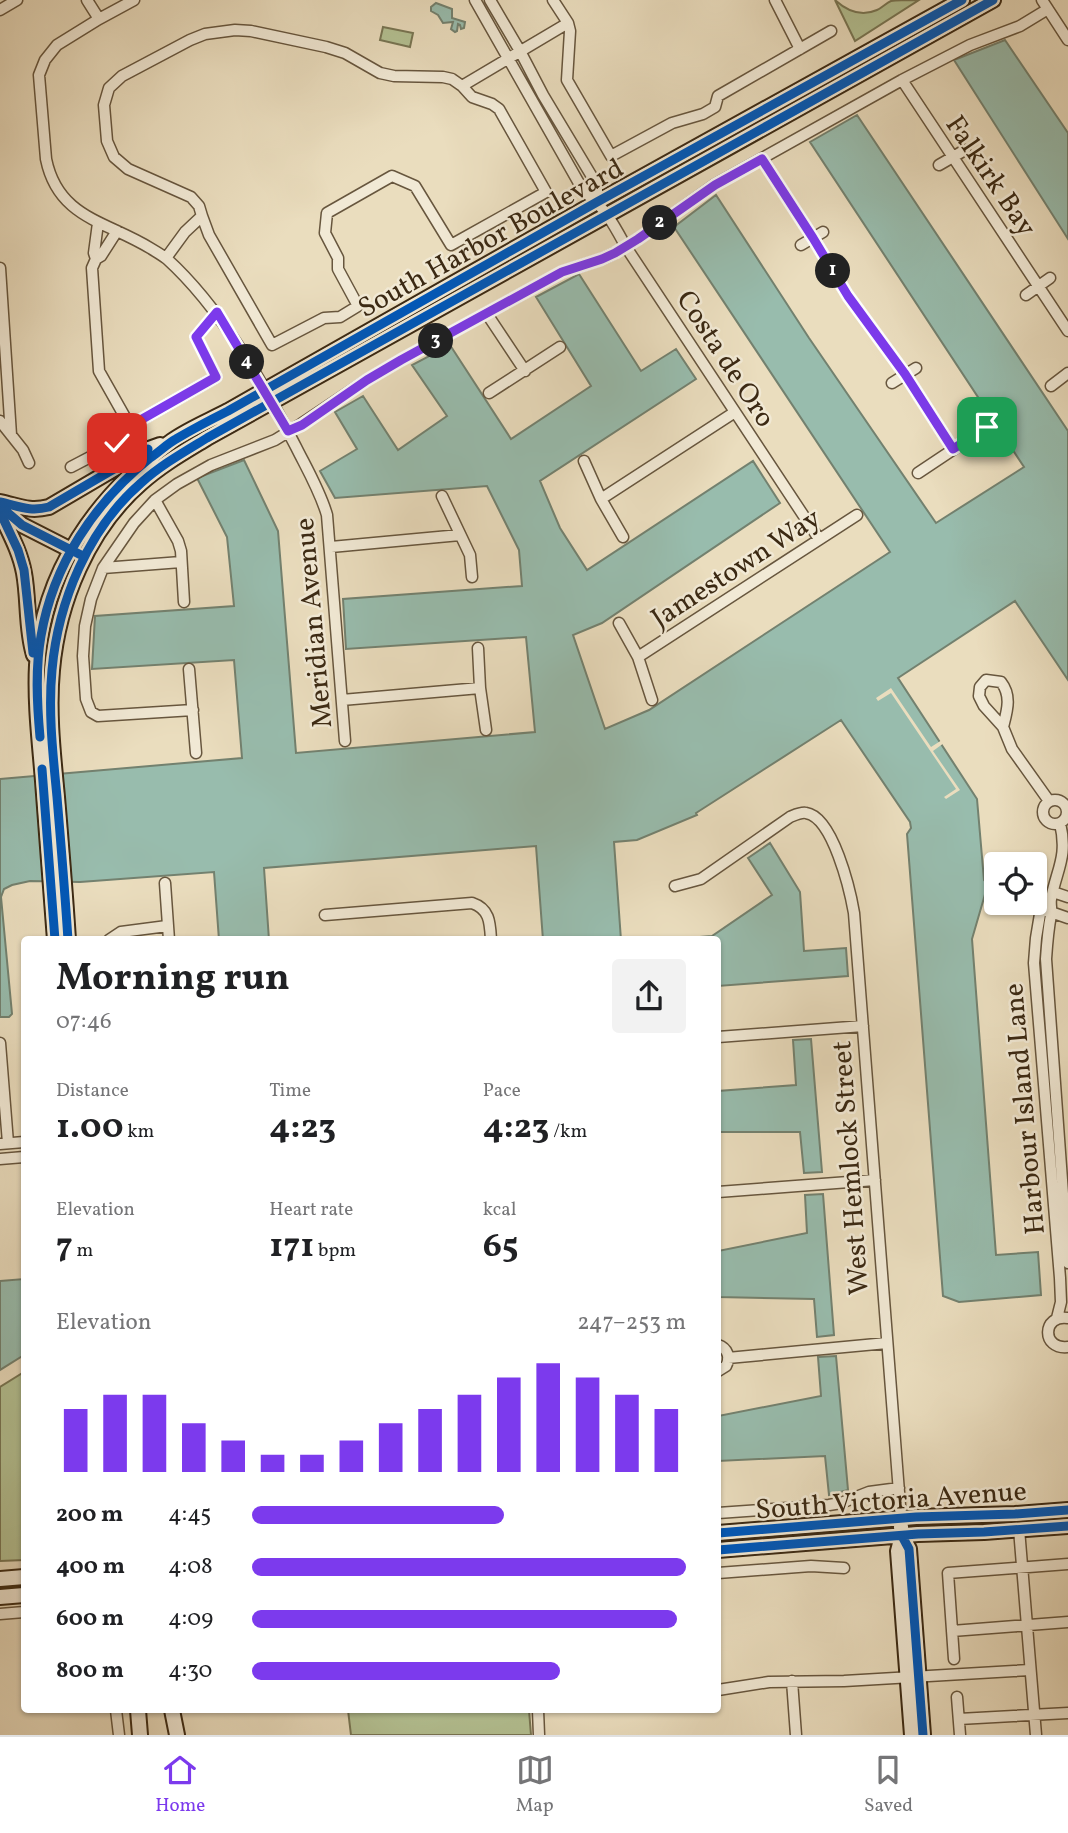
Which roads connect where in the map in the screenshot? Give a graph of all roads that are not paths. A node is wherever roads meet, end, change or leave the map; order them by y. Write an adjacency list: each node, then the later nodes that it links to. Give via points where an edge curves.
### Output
1 (17, 0): 11 (street)
2 (88, 0): 12 (street)
3 (134, 0): 12 (street, Meridian Avenue)
4 (475, 0): 18 (street, Costa de Oro)
5 (490, 0): 17 (street, Costa de Oro)
6 (553, 0): 13 (street)
7 (775, 0): 16 (street)
8 (961, 0): 25 (main road, South Harbor Boulevard)
9 (993, 0): 26 (main road, South Harbor Boulevard)
10 (1045, 4): 15 (street); 19 (street, via 1020,26 970,45)
11 (0, 10)
12 (99, 19): 28 (street, Meridian Avenue, via 57,45 39,75 46,159 53,183 68,203)
13 (568, 23): 16 (street, via 568,80 611,156 672,123 703,114 715,107 718,96); 17 (street)
14 (831, 31): 16 (street)
15 (1068, 40)
16 (800, 49)
17 (520, 51): 18 (street); 25 (street, Costa de Oro, via 597,185)
18 (508, 58): 20 (street); 25 (street, Costa de Oro, via 584,192)
19 (902, 80): 22 (street, Falkirk Bay); 23 (street)
20 (462, 86): 27 (street, via 443,77 387,74 345,53 251,31 220,31 190,40 116,81 105,97 104,111 114,157 128,169 191,197); 27 (street, via 472,97 499,109 546,192 451,245 415,186 392,176 327,213 325,233 358,306 340,317 324,318 272,345)
21 (965, 150): 22 (street)
22 (953, 158): 24 (street); 37 (street, Falkirk Bay)
23 (762, 159): 30 (street); 32 (street, via 715,185)
24 (939, 165)
25 (597, 202): 26 (street, Costa de Oro); 50 (main road, South Harbor Boulevard)
26 (607, 215): 32 (street, Costa de Oro); 52 (main road, South Harbor Boulevard)
27 (202, 216): 34 (street)
28 (98, 223): 29 (street, Meridian Avenue); 33 (street)
29 (117, 230): 33 (street); 34 (street, Meridian Avenue)
30 (818, 235): 31 (street); 47 (street, via 848,296)
31 (801, 245)
32 (626, 247): 41 (street, via 562,272); 53 (street, Costa de Oro)
33 (100, 249): 55 (street, via 94,253 92,268 99,371)
34 (166, 258): 39 (street, Meridian Avenue)
35 (0, 268): 40 (street)
36 (1050, 278): 37 (street)
37 (1039, 286): 38 (street); 42 (street, Falkirk Bay)
38 (1026, 295)
39 (217, 312): 50 (street, Meridian Avenue); 55 (street, via 196,337 216,377)
40 (2, 314): 58 (street)
41 (487, 314): 45 (street); 57 (street, via 378,373)
42 (1068, 331)
43 (560, 347): 45 (street)
44 (916, 368): 47 (street)
45 (525, 371): 51 (street)
46 (1068, 373): 49 (street)
47 (905, 374): 48 (street); 60 (street)
48 (892, 383)
49 (1051, 386)
50 (264, 390): 52 (street, Meridian Avenue); 59 (main road, South Harbor Boulevard)
51 (489, 393)
52 (272, 403): 57 (street, Meridian Avenue); 75 (main road, South Harbor Boulevard, via 207,438 140,484)
53 (735, 412): 66 (street); 73 (street, Costa de Oro)
54 (0, 421): 58 (street)
55 (130, 426): 63 (street, via 117,443)
56 (987, 427): 60 (street)
57 (288, 431): 67 (street, via 195,472); 74 (street, Meridian Avenue, via 323,499)
58 (11, 435): 62 (street)
59 (174, 440): 68 (main road, via 146,450 49,506 24,509); 75 (main road, South Harbor Boulevard, via 113,493 82,531)
60 (953, 449): 64 (street)
61 (584, 461): 66 (street)
62 (29, 463)
63 (71, 467)
64 (918, 473)
65 (442, 496): 71 (street)
66 (601, 499): 72 (street)
67 (155, 500): 76 (street, via 178,541); 77 (street)
68 (0, 504): 75 (main road, via 22,525)
69 (0, 512): 83 (main road, via 24,570)
70 (857, 515): 73 (street, Jamestown Way)
71 (460, 535): 74 (street); 78 (street, via 470,555)
72 (623, 537)
73 (819, 539): 82 (street, Jamestown Way)
74 (331, 547): 86 (street, Meridian Avenue)
75 (78, 553): 83 (main road, via 57,580 48,604); 90 (main road, via 55,642)
76 (181, 562): 77 (street); 79 (street)
77 (103, 568): 88 (street, via 85,626 83,656 91,712 106,717)
78 (472, 576)
79 (184, 603)
80 (619, 623): 82 (street, Jamestown Way)
81 (478, 648): 85 (street)
82 (638, 657): 87 (street, Jamestown Way)
83 (37, 666): 90 (main road)
84 (189, 669): 88 (street)
85 (480, 688): 86 (street); 91 (street)
86 (342, 700): 92 (street, Meridian Avenue)
87 (652, 700)
88 (193, 710): 93 (street)
89 (1003, 727): 94 (street)
90 (45, 729): 104 (main road)
91 (486, 730)
92 (345, 741)
93 (196, 753)
94 (1049, 801): 95 (street); 96 (street, via 1043,816 1052,824)
95 (1067, 806): 96 (street)
96 (1060, 823): 100 (street, Harbour Island Lane, via 1063,857)
97 (164, 883): 103 (street)
98 (675, 886): 108 (street, West Hemlock Street, via 701,879 790,817 813,816 834,846 847,881)
99 (1068, 897): 100 (street)
100 (1049, 903): 102 (street); 114 (street, Harbour Island Lane, via 1046,959)
101 (325, 915): 107 (street, via 467,903 481,907 488,917)
102 (1068, 918)
103 (167, 926): 105 (street); 106 (street)
104 (61, 934)
105 (115, 936)
106 (168, 936)
107 (490, 936)
108 (863, 1026): 109 (street); 115 (street, West Hemlock Street)
109 (721, 1037)
110 (0, 1043): 111 (street)
111 (4, 1144)
112 (21, 1157): 113 (street)
113 (0, 1159)
114 (1061, 1168): 117 (street, Harbour Island Lane); 118 (street, Harbour Island Lane)
115 (875, 1180): 116 (street); 119 (street, West Hemlock Street)
116 (721, 1192)
117 (1068, 1263)
118 (1063, 1318): 121 (street, Harbour Island Lane, via 1050,1325 1048,1335 1055,1346)
119 (887, 1343): 122 (street); 124 (street, West Hemlock Street)
120 (721, 1347): 122 (street)
121 (1067, 1350)
122 (729, 1358): 123 (street)
123 (721, 1369)
124 (899, 1488): 126 (street, via 829,1505); 127 (street, West Hemlock Street)
125 (1068, 1510): 127 (main road, South Victoria Avenue)
126 (721, 1513)
127 (901, 1518): 130 (main road, South Victoria Avenue); 131 (main road, West Hemlock Street)
128 (1068, 1526): 129 (main road, South Victoria Avenue)
129 (1019, 1530): 131 (main road, South Victoria Avenue); 135 (street)
130 (721, 1533)
131 (902, 1536): 132 (main road, South Victoria Avenue); 148 (main road, West Hemlock Street, via 898,1550)
132 (721, 1550)
133 (1068, 1564): 135 (street)
134 (844, 1568): 136 (street)
135 (1022, 1568): 144 (street); 145 (street, via 948,1573)
136 (721, 1573)
137 (21, 1577): 138 (main road)
138 (0, 1579)
139 (21, 1595): 140 (main road)
140 (0, 1597)
141 (21, 1612): 142 (street)
142 (0, 1614)
143 (1068, 1622): 144 (street)
144 (1027, 1625): 145 (street); 147 (street)
145 (952, 1631): 146 (street)
146 (954, 1659)
147 (1030, 1670): 148 (street); 157 (street)
148 (913, 1677): 149 (street); 164 (main road, West Hemlock Street); 165 (main road, West Hemlock Street)
149 (792, 1681): 150 (street); 163 (street)
150 (721, 1690)
151 (957, 1697): 158 (street)
152 (116, 1713): 159 (street)
153 (138, 1713): 160 (main road)
154 (173, 1713): 161 (main road)
155 (538, 1713): 162 (street)
156 (1068, 1713): 157 (street)
157 (1035, 1714): 158 (street); 167 (street)
158 (959, 1719): 166 (street)
159 (119, 1735)
160 (140, 1735)
161 (177, 1735)
162 (539, 1735)
163 (796, 1735)
164 (912, 1735)
165 (923, 1735)
166 (960, 1735)
167 (1036, 1735)

